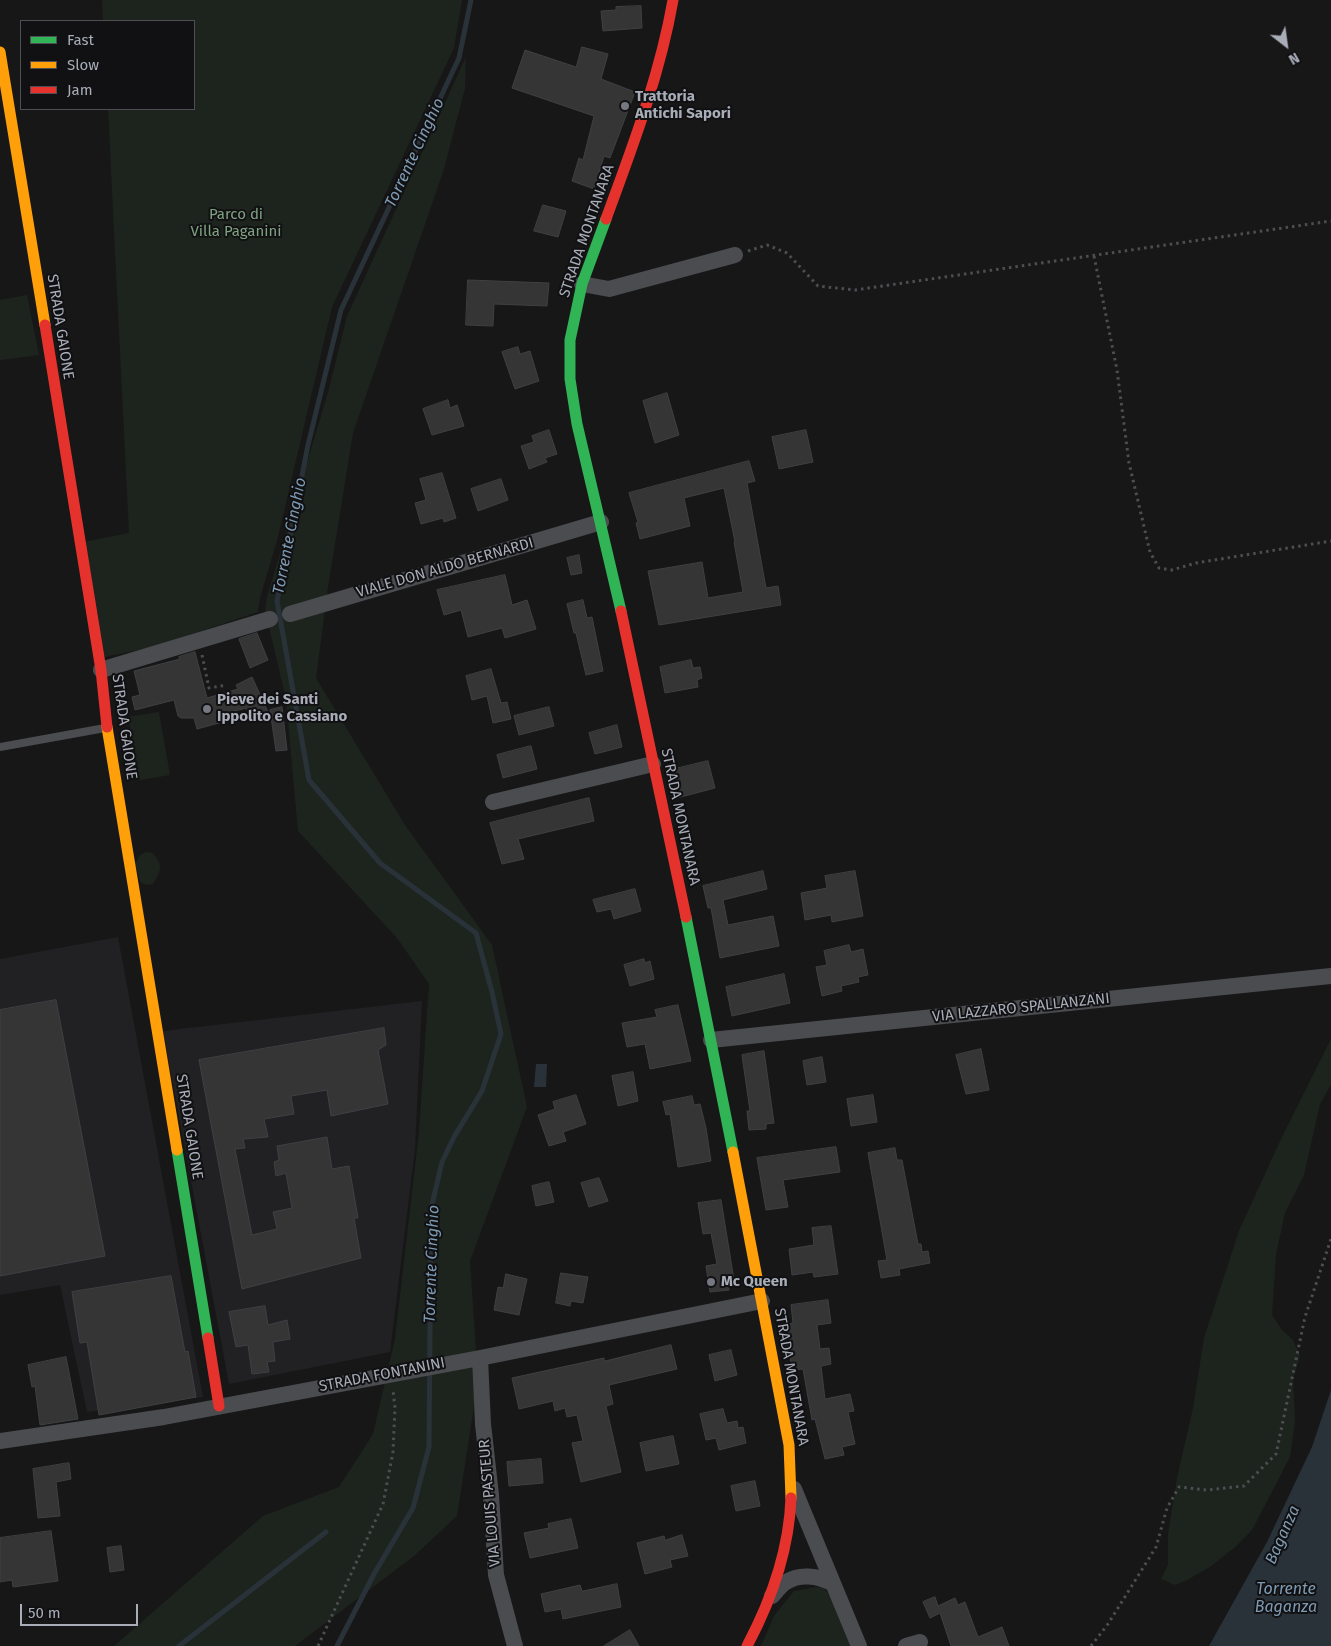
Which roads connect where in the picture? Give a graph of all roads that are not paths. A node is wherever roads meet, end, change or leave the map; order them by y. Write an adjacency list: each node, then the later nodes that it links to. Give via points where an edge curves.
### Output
1 (673, 0): 4 (main road, STRADA MONTANARA, via 656,75)
2 (0, 52): 8 (main road, STRADA GAIONE)
3 (735, 255): 4 (street, via 609,289)
4 (582, 284): 5 (main road, STRADA MONTANARA, via 570,340 570,379 577,424)
5 (601, 522): 6 (street, VIALE DON ALDO BERNARDI); 11 (main road, STRADA MONTANARA)
6 (290, 614)
7 (270, 619): 8 (street)
8 (101, 670): 9 (main road, STRADA GAIONE)
9 (107, 728): 10 (lane); 17 (main road, STRADA GAIONE)
10 (0, 748)
11 (654, 764): 12 (street); 14 (main road, STRADA MONTANARA)
12 (493, 802)
13 (1331, 976): 14 (street, VIA LAZZARO SPALLANZANI)
14 (711, 1040): 15 (main road, STRADA MONTANARA)
15 (762, 1301): 16 (street, STRADA FONTANINI); 19 (main road, STRADA MONTANARA, via 789,1445)
16 (480, 1358): 17 (street, STRADA FONTANINI); 22 (street, VIA LOUIS PASTEUR, via 496,1575)
17 (220, 1406): 18 (street, STRADA FONTANINI)
18 (0, 1441)
19 (792, 1485): 20 (street); 21 (main road, STRADA MONTANARA, via 785,1550)
20 (832, 1582): 21 (street, via 819,1577 804,1577 786,1582); 24 (street)
21 (770, 1598): 23 (main road, STRADA MONTANARA)
22 (516, 1646)
23 (747, 1646)
24 (859, 1646)

